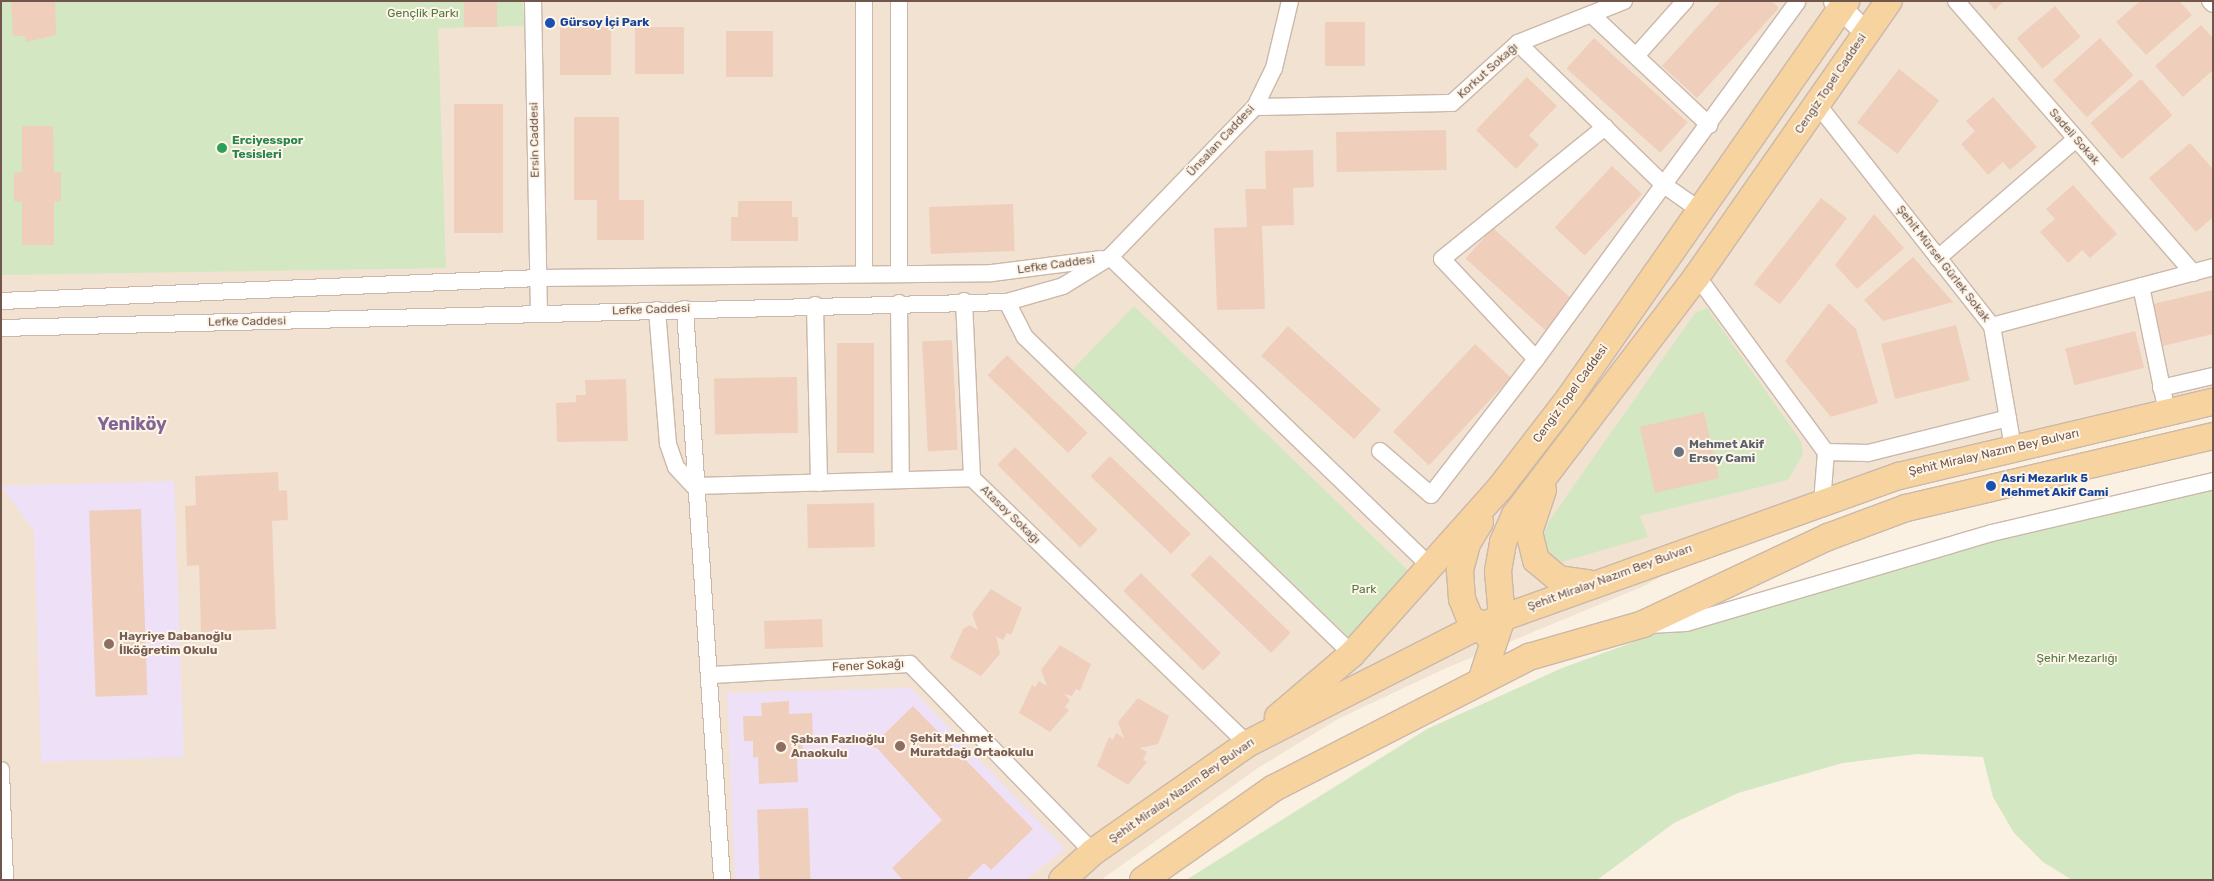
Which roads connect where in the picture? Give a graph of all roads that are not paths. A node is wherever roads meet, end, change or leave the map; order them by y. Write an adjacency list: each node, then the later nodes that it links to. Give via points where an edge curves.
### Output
1 (533, 1): 29 (street, Ersin Caddesi)
2 (864, 1): 26 (street)
3 (898, 1): 27 (street)
4 (1290, 1): 16 (street, Ünsalan Caddesi, via 1274,68)
5 (1624, 1): 11 (street, Korkut Sokağı)
6 (1685, 1): 14 (street)
7 (1889, 1): 12 (main road, Cengiz Topel Caddesi)
8 (1956, 1): 19 (street, Sadeli Sokak)
9 (1797, 2): 17 (street)
10 (1840, 3): 12 (street); 21 (main road, Cengiz Topel Caddesi)
11 (1592, 15): 13 (street, Korkut Sokağı); 14 (street)
12 (1866, 33): 15 (main road, Cengiz Topel Caddesi)
13 (1518, 43): 16 (street, Korkut Sokağı, via 1452,103); 18 (street)
14 (1636, 56): 17 (street)
15 (1818, 105): 23 (street, Şehit Mürsel Gürlek Sokak); 28 (main road, Cengiz Topel Caddesi)
16 (1255, 107): 22 (street, Ünsalan Caddesi)
17 (1709, 125): 20 (street)
18 (1605, 127): 20 (street); 41 (street, via 1442,259)
19 (2076, 139): 23 (street); 25 (street, Sadeli Sokak)
20 (1664, 185): 21 (street); 41 (street)
21 (1701, 211): 57 (main road, Cengiz Topel Caddesi)
22 (1110, 257): 27 (street, Lefke Caddesi, via 992,273); 33 (street, Lefke Caddesi, via 1063,286); 59 (street)
23 (1938, 258): 39 (street, Şehit Mürsel Gürlek Sokak)
24 (2213, 268): 25 (street)
25 (2193, 273): 30 (street)
26 (864, 274): 27 (street, Lefke Caddesi); 29 (street, Lefke Caddesi)
27 (899, 274)
28 (1697, 276): 50 (street); 51 (main road, Cengiz Topel Caddesi)
29 (538, 278): 31 (street, Lefke Caddesi); 38 (street, Ersin Caddesi)
30 (2141, 286): 39 (street); 43 (street)
31 (1, 301)
32 (964, 301): 33 (street, Lefke Caddesi); 34 (street, Lefke Caddesi); 52 (street)
33 (1007, 302): 65 (street, via 1025,337)
34 (899, 303): 35 (street, Lefke Caddesi); 53 (street)
35 (815, 305): 36 (street, Lefke Caddesi); 55 (street)
36 (685, 309): 37 (street, Lefke Caddesi); 56 (street)
37 (657, 310): 38 (street, Lefke Caddesi); 56 (street, via 668,444 676,467)
38 (539, 314): 40 (street, Lefke Caddesi)
39 (1992, 326): 46 (street, Şehit Mürsel Gürlek Sokak)
40 (1, 328)
41 (1536, 360): 49 (street, via 1431,495)
42 (2213, 376): 43 (street)
43 (2161, 388): 45 (street)
44 (2213, 402): 45 (main road, Şehit Miralay Nazım Bey Bulvarı)
45 (2167, 413): 48 (main road, Şehit Miralay Nazım Bey Bulvarı)
46 (2008, 418): 48 (street, Şehit Mürsel Gürlek Sokak); 50 (street, via 1868,453)
47 (2213, 436): 62 (main road, via 1906,508 1828,537)
48 (2014, 448): 58 (main road, Şehit Miralay Nazım Bey Bulvarı, via 1899,476)
49 (1380, 451)
50 (1826, 452): 58 (street)
51 (1548, 473): 60 (main road, via 1530,532 1530,547 1536,560 1558,579); 61 (main road, Cengiz Topel Caddesi, via 1515,515 1503,542 1498,570)
52 (972, 478): 53 (street, Atasoy Sokağı); 69 (street, Atasoy Sokağı)
53 (901, 480): 55 (street, Atasoy Sokağı)
54 (2213, 481): 62 (street, via 1992,533 1686,623)
55 (819, 483): 56 (street, Atasoy Sokağı)
56 (694, 486): 67 (street)
57 (1500, 488): 59 (main road, Cengiz Topel Caddesi); 63 (main road, via 1467,544 1460,571 1462,599)
58 (1822, 503): 60 (main road, Şehit Miralay Nazım Bey Bulvarı)
59 (1429, 565): 65 (main road, Cengiz Topel Caddesi)
60 (1589, 583): 61 (main road, Şehit Miralay Nazım Bey Bulvarı)
61 (1502, 618): 63 (main road, Şehit Miralay Nazım Bey Bulvarı); 64 (main road, Cengiz Topel Caddesi)
62 (1643, 624): 66 (main road)
63 (1477, 627): 64 (main road); 69 (main road, Şehit Miralay Nazım Bey Bulvarı)
64 (1497, 643): 66 (main road); 68 (main road, Cengiz Topel Caddesi)
65 (1352, 654): 69 (main road, Cengiz Topel Caddesi)
66 (1529, 657): 68 (main road)
67 (712, 675): 72 (street, Fener Sokağı, via 910,664); 74 (street)
68 (1481, 680): 76 (main road, via 1274,788)
69 (1247, 744): 72 (main road, Şehit Miralay Nazım Bey Bulvarı)
70 (1, 770): 71 (street)
71 (2, 783): 73 (street)
72 (1093, 852): 75 (main road, Şehit Miralay Nazım Bey Bulvarı)
73 (5, 880)
74 (722, 880)
75 (1062, 880)
76 (1144, 880)

